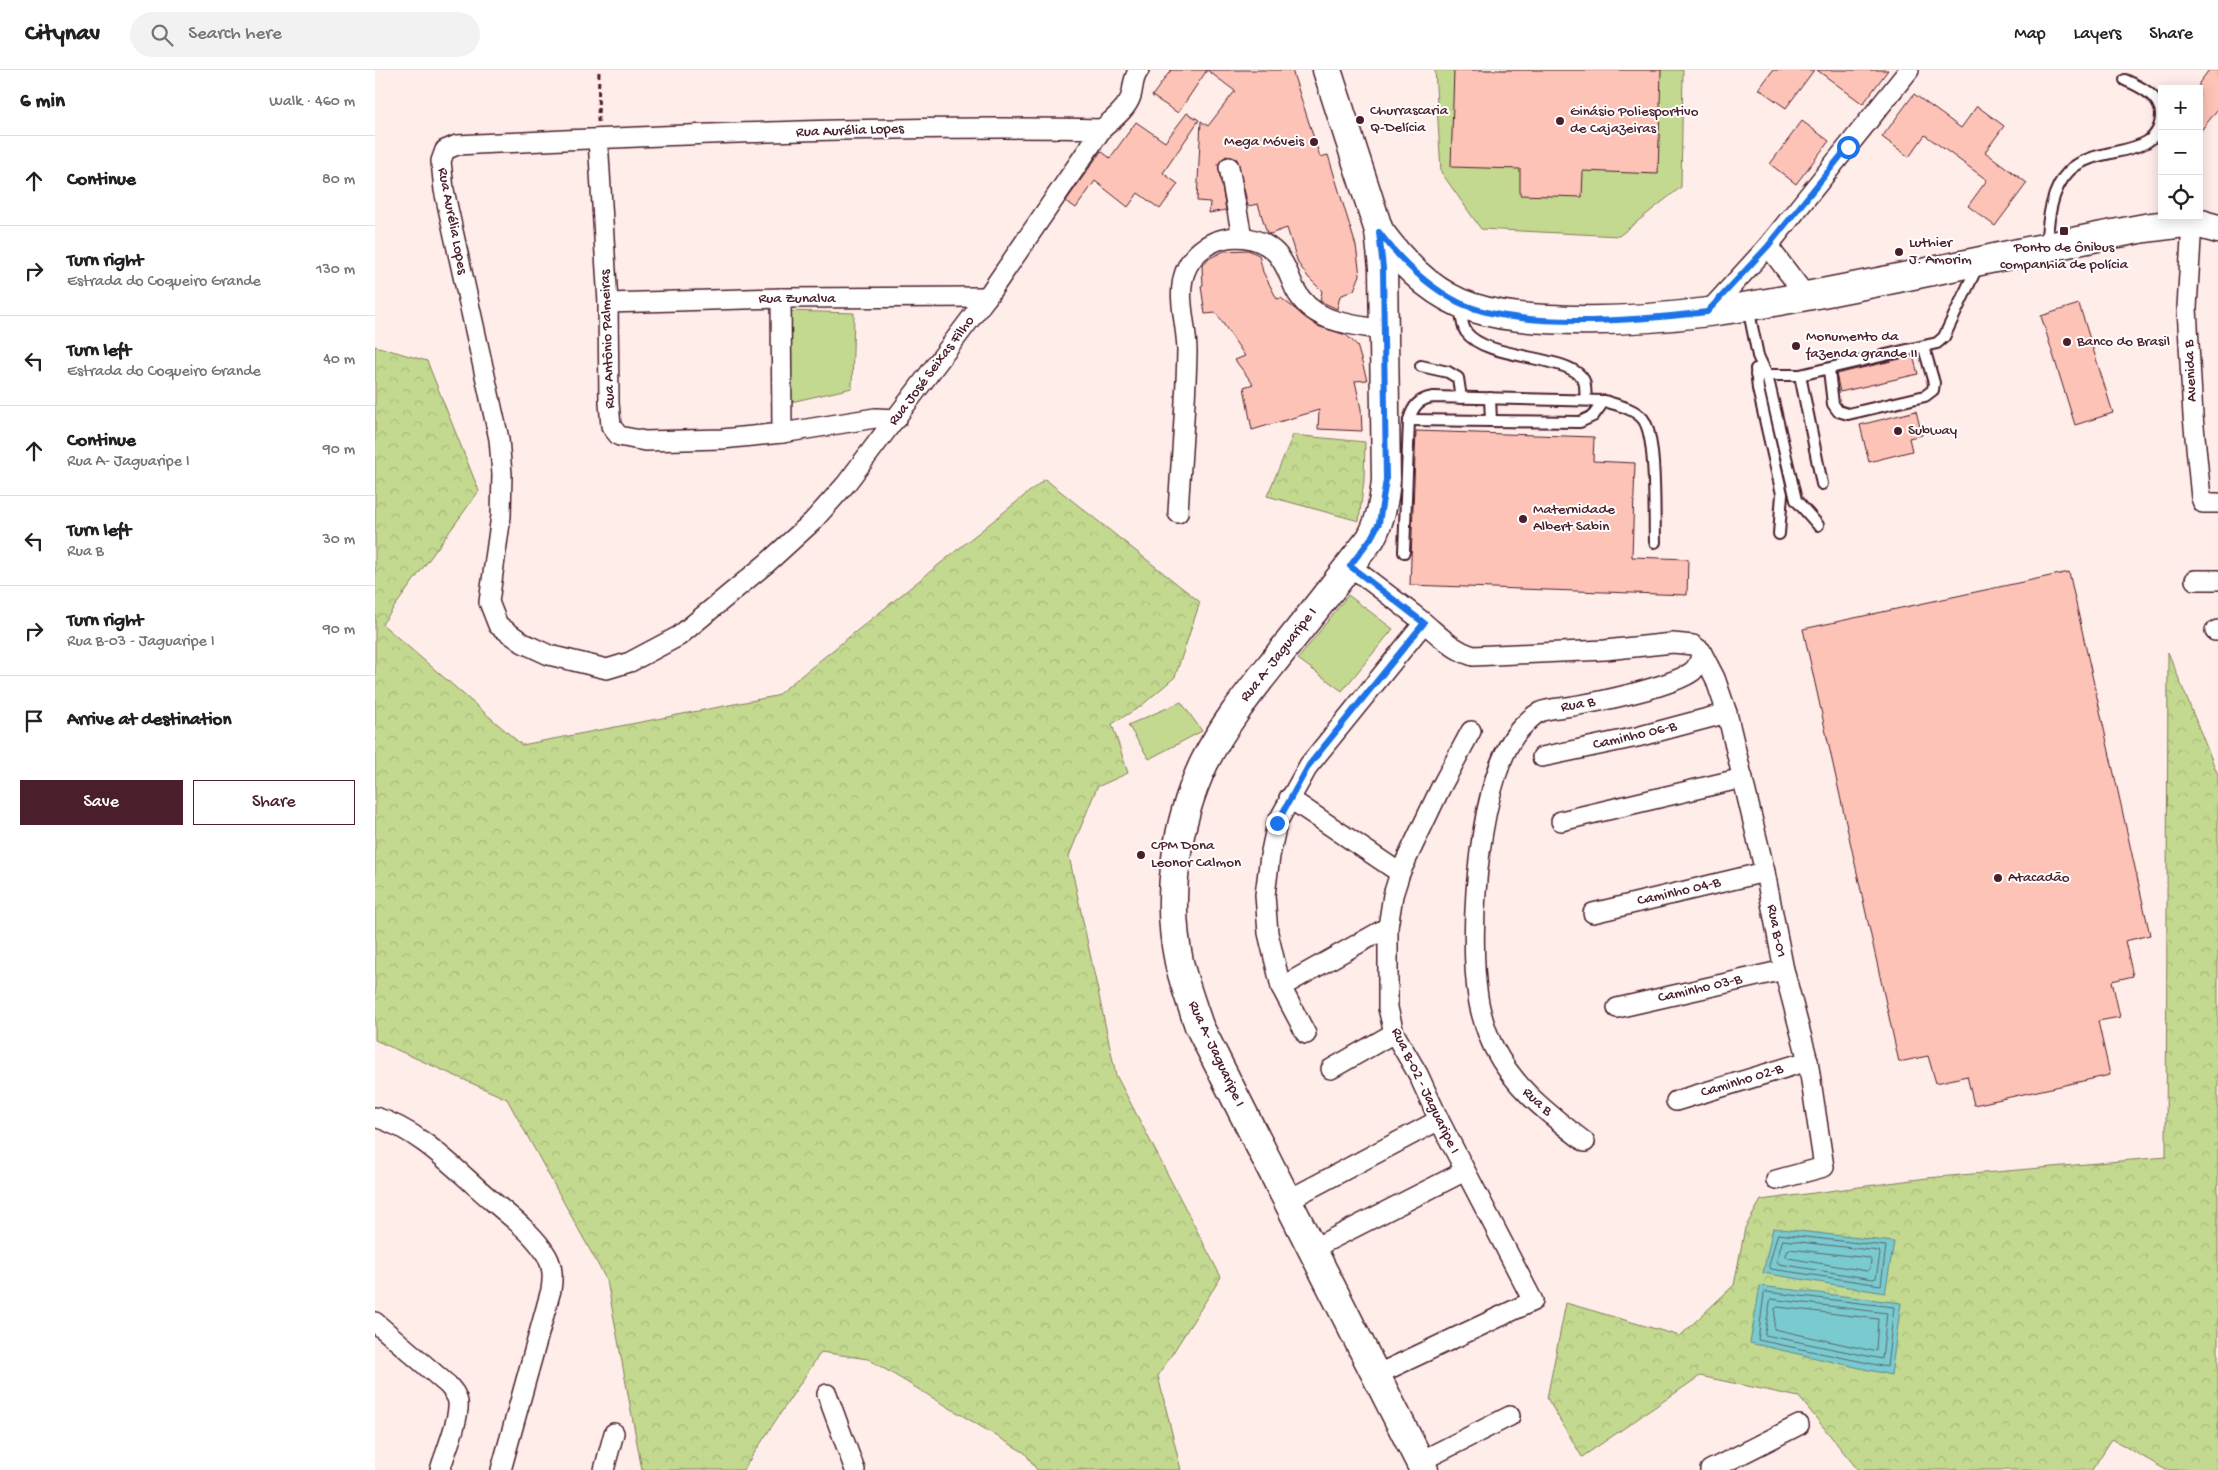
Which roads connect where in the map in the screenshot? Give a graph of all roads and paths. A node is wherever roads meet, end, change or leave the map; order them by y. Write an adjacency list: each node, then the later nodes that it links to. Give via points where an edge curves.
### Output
1 (599, 70): 7 (path)
2 (1327, 70): 10 (main road)
3 (1909, 70): 12 (street)
4 (1134, 72): 6 (street, Rua José Seixas Filho, via 1131,97)
5 (2125, 80): 13 (lane, via 2148,92 2156,101 2161,112 2158,134 2151,142 2092,157 2067,173 2053,201)
6 (1102, 129): 7 (street, Rua Aurélia Lopes, via 990,127); 15 (street, Rua José Seixas Filho)
7 (598, 139): 19 (street, Rua Antônio Palmeiras); 47 (street, Rua Aurélia Lopes, via 457,145 441,154 444,190 499,439 501,516 489,602 498,625 523,644 549,656 607,669 630,662)
8 (1229, 167): 11 (street)
9 (2209, 223): 13 (main road, via 2145,228); 37 (street, Avenida B, via 2187,308 2201,498 2203,503)
10 (1379, 232): 18 (main road, via 1412,271); 22 (main road, Rua A- Jaguaripe I, via 1383,268)
11 (1243, 237): 22 (street, via 1274,250 1309,309 1324,318); 38 (street, via 1215,241 1202,248 1184,273 1181,289 1187,348)
12 (1768, 246): 17 (street); 21 (street)
13 (2046, 248): 14 (main road)
14 (1980, 261): 17 (main road, via 1894,284); 23 (lane, via 1943,337)
15 (987, 297): 16 (street, Rua Zunalva); 32 (street, Rua José Seixas Filho)
16 (781, 298): 19 (street, Rua Zunalva); 35 (street)
17 (1800, 301): 20 (main road)
18 (1460, 302): 21 (main road, via 1515,317 1542,319 1624,320); 30 (lane, via 1465,331 1475,341 1489,348 1563,366 1578,373 1584,381)
19 (608, 303): 35 (street, Rua Antônio Palmeiras, via 611,426 619,436 645,441)
20 (1748, 306): 21 (main road); 26 (lane)
21 (1707, 312)
22 (1383, 330): 43 (main road, Rua A- Jaguaripe I, via 1386,480 1383,504 1379,523)
23 (1924, 348): 25 (lane); 25 (lane, via 1933,390 1925,396 1848,414 1837,411 1833,404)
24 (1421, 366): 28 (lane, via 1448,372 1458,378)
25 (1829, 370): 27 (lane)
26 (1761, 375): 27 (lane); 39 (lane, via 1795,500); 40 (lane, via 1782,494)
27 (1800, 375): 36 (lane)
28 (1461, 398): 29 (lane); 33 (lane, via 1426,398 1415,405)
29 (1490, 398): 30 (lane); 34 (lane)
30 (1586, 400): 31 (lane)
31 (1604, 401): 34 (lane, via 1593,416 1580,422); 41 (lane, via 1637,414 1651,436)
32 (897, 419): 35 (street, Rua Antônio Palmeiras, via 849,421); 47 (street, Rua José Seixas Filho, via 846,484 811,522)
33 (1409, 420): 34 (lane); 42 (lane)
34 (1491, 421)
35 (782, 433)
36 (1822, 484)
37 (2218, 503)
38 (1177, 513)
39 (1817, 525)
40 (1779, 534)
41 (1655, 542)
42 (1404, 552)
43 (1350, 566): 46 (street); 72 (main road, Rua A- Jaguaripe I, via 1219,736 1193,790 1177,851 1175,923 1179,960 1188,995 1213,1056)
44 (2195, 580): 45 (street)
45 (2218, 580)
46 (1424, 623): 48 (street, via 1445,643 1473,656 1605,650 1673,643 1693,645); 53 (street, via 1309,765)
47 (679, 636)
48 (1701, 651): 49 (street, Rua B-01); 69 (street, Rua B, via 1701,661 1693,671 1675,680 1599,702 1540,712 1512,737 1486,813 1476,874 1478,998 1493,1047 1518,1086)
49 (1727, 713): 51 (street, Caminho 06-B, via 1637,738); 52 (street, Rua B-01)
50 (1471, 730): 56 (street, Rua B-02 - Jaguaripe I)
51 (1541, 757)
52 (1743, 778): 54 (street); 55 (street, Rua B-01)
53 (1289, 798): 56 (street); 60 (street, via 1277,823 1265,895 1268,934)
54 (1561, 821)
55 (1765, 872): 57 (street, Caminho 04-B); 59 (street, Rua B-01)
56 (1400, 873): 58 (street, Rua B-02 - Jaguaripe I)
57 (1593, 913)
58 (1388, 927): 60 (street); 62 (street, Rua B-02 - Jaguaripe I, via 1388,1008)
59 (1784, 970): 61 (street, Caminho 03-B); 64 (street, Rua B-01)
60 (1281, 987): 63 (street)
61 (1617, 1008)
62 (1394, 1033): 65 (street); 68 (street, Rua B-02 - Jaguaripe I)
63 (1306, 1034)
64 (1808, 1061): 66 (street, Caminho 02-B); 71 (street, Rua B-01, via 1824,1167)
65 (1331, 1069)
66 (1677, 1101)
67 (375, 1116): 82 (street, via 409,1133 433,1150 528,1232 546,1256 553,1276)
68 (1439, 1120): 70 (street, Rua B-02 - Jaguaripe I); 72 (street)
69 (1585, 1142)
70 (1465, 1171): 73 (street); 75 (street, Rua B-02 - Jaguaripe I, via 1533,1301)
71 (1776, 1180)
72 (1288, 1200): 73 (main road, Rua A- Jaguaripe I)
73 (1312, 1249): 75 (main road, Rua A- Jaguaripe I)
74 (375, 1322): 81 (street, via 449,1385 456,1395 457,1413)
75 (1376, 1375): 80 (main road, Rua A- Jaguaripe I)
76 (827, 1394): 84 (street)
77 (1510, 1416): 80 (street)
78 (1799, 1425): 85 (street)
79 (614, 1433): 83 (street)
80 (1422, 1466)
81 (440, 1470)
82 (501, 1470)
83 (604, 1470)
84 (855, 1470)
85 (1710, 1470)

